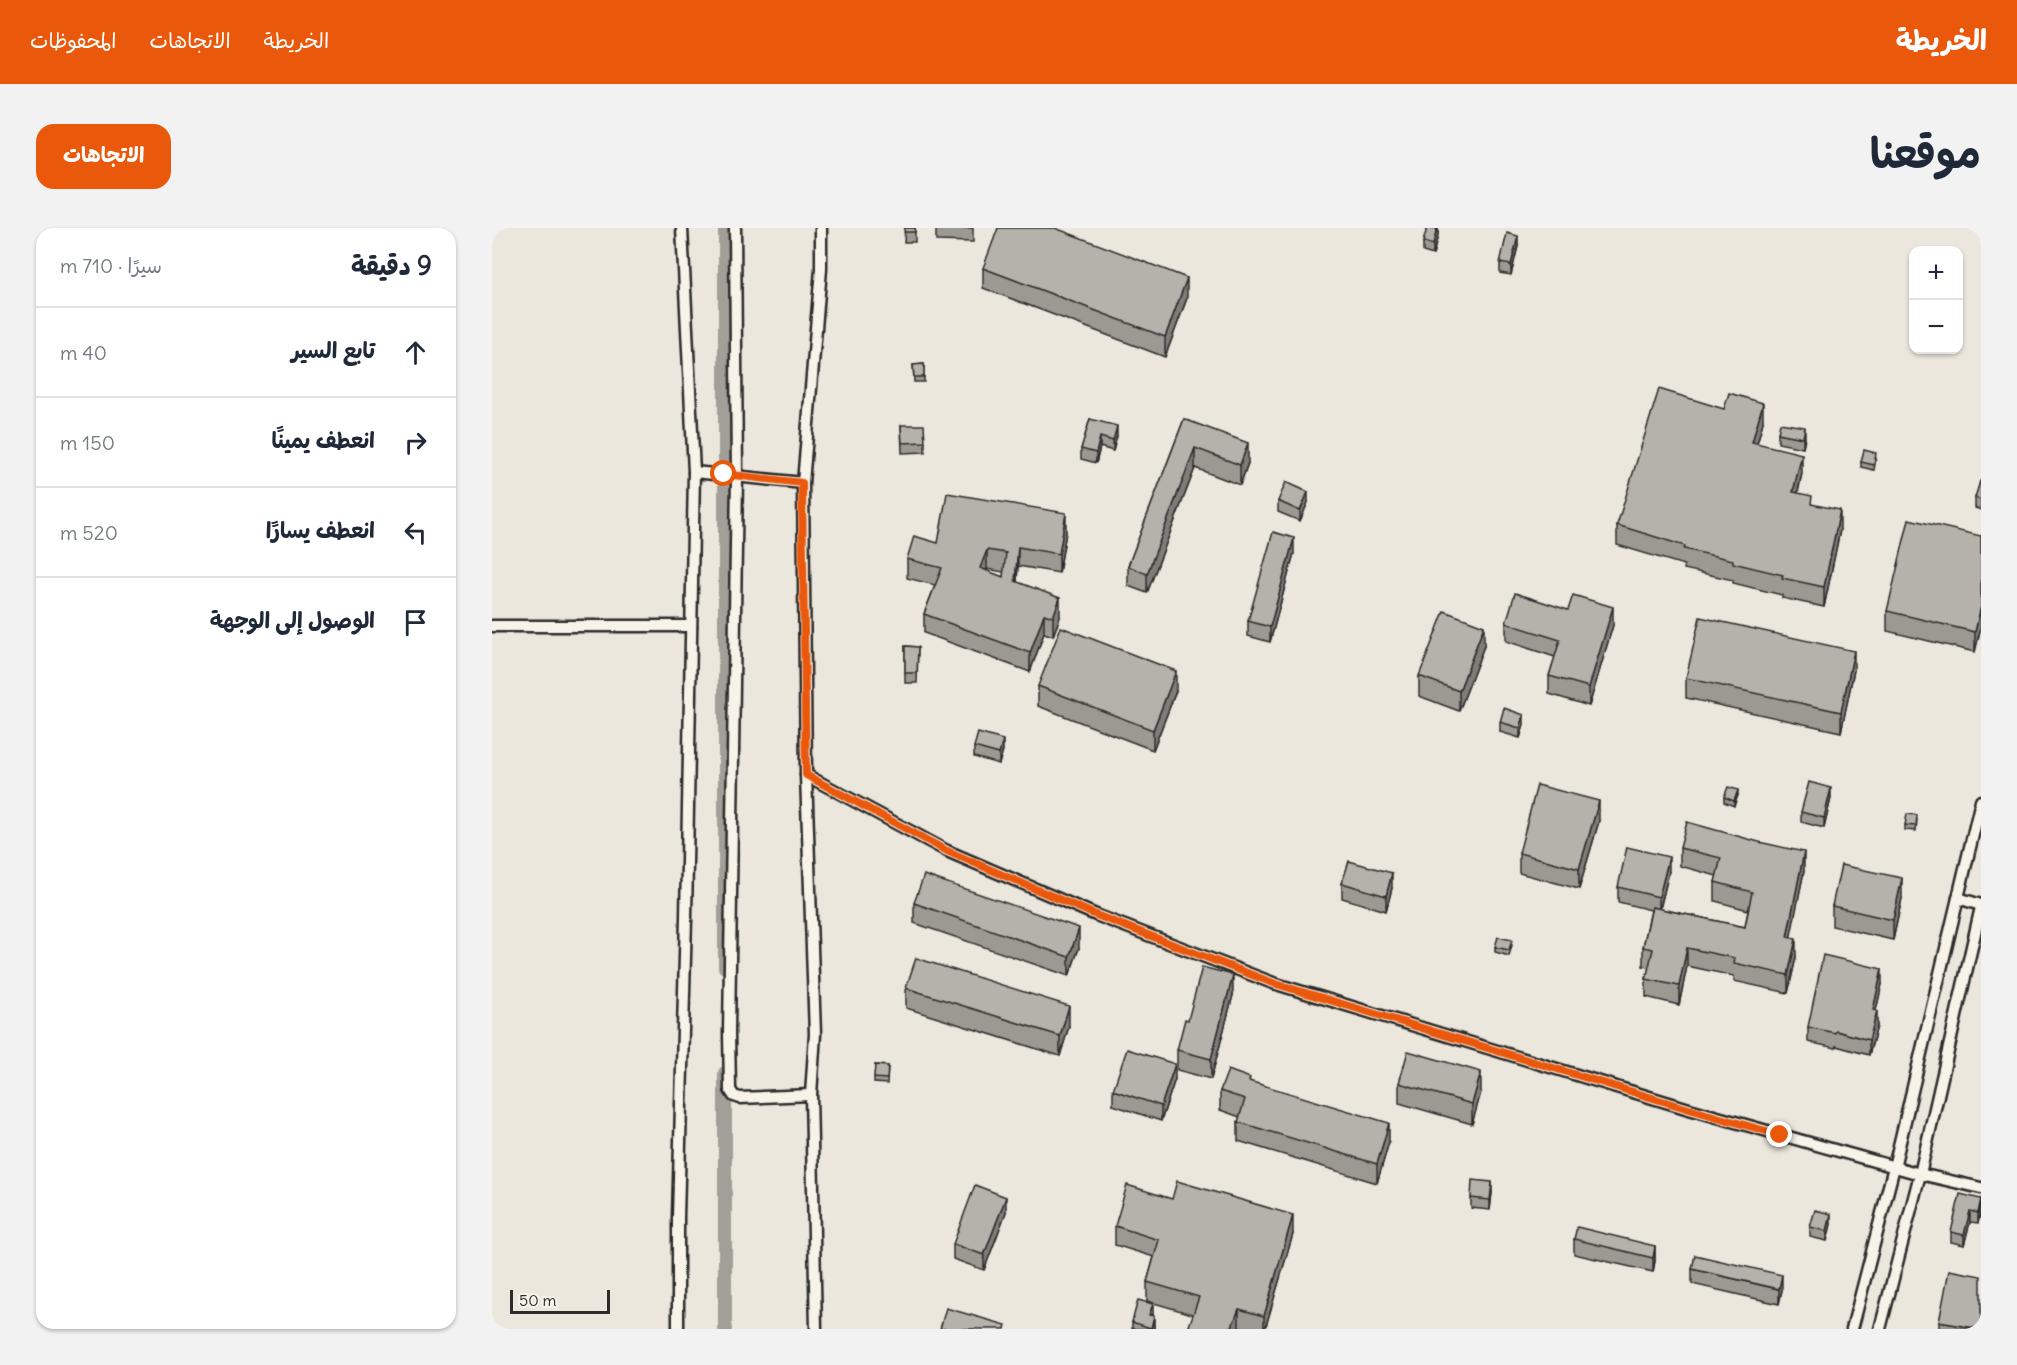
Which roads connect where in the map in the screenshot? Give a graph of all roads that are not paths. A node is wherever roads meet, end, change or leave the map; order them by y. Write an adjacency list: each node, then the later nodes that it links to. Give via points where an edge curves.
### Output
1 (682, 228): 4 (street)
2 (735, 228): 5 (street)
3 (821, 228): 6 (street, via 821,269)
4 (694, 472): 5 (street); 8 (street)
5 (737, 476): 6 (street); 13 (street, via 730,1090 740,1098)
6 (802, 483): 9 (street)
7 (492, 626): 8 (street)
8 (691, 626): 17 (street)
9 (806, 775): 13 (street, via 815,1034); 14 (street, via 947,851 1096,915 1273,983)
10 (1981, 801): 11 (street)
11 (1958, 898): 12 (street); 14 (street)
12 (1981, 906): 15 (street)
13 (811, 1095): 18 (street)
14 (1894, 1167): 15 (street); 19 (street)
15 (1920, 1174): 16 (street); 20 (street)
16 (1981, 1188)
17 (678, 1329)
18 (816, 1329)
19 (1852, 1329)
20 (1880, 1329)

